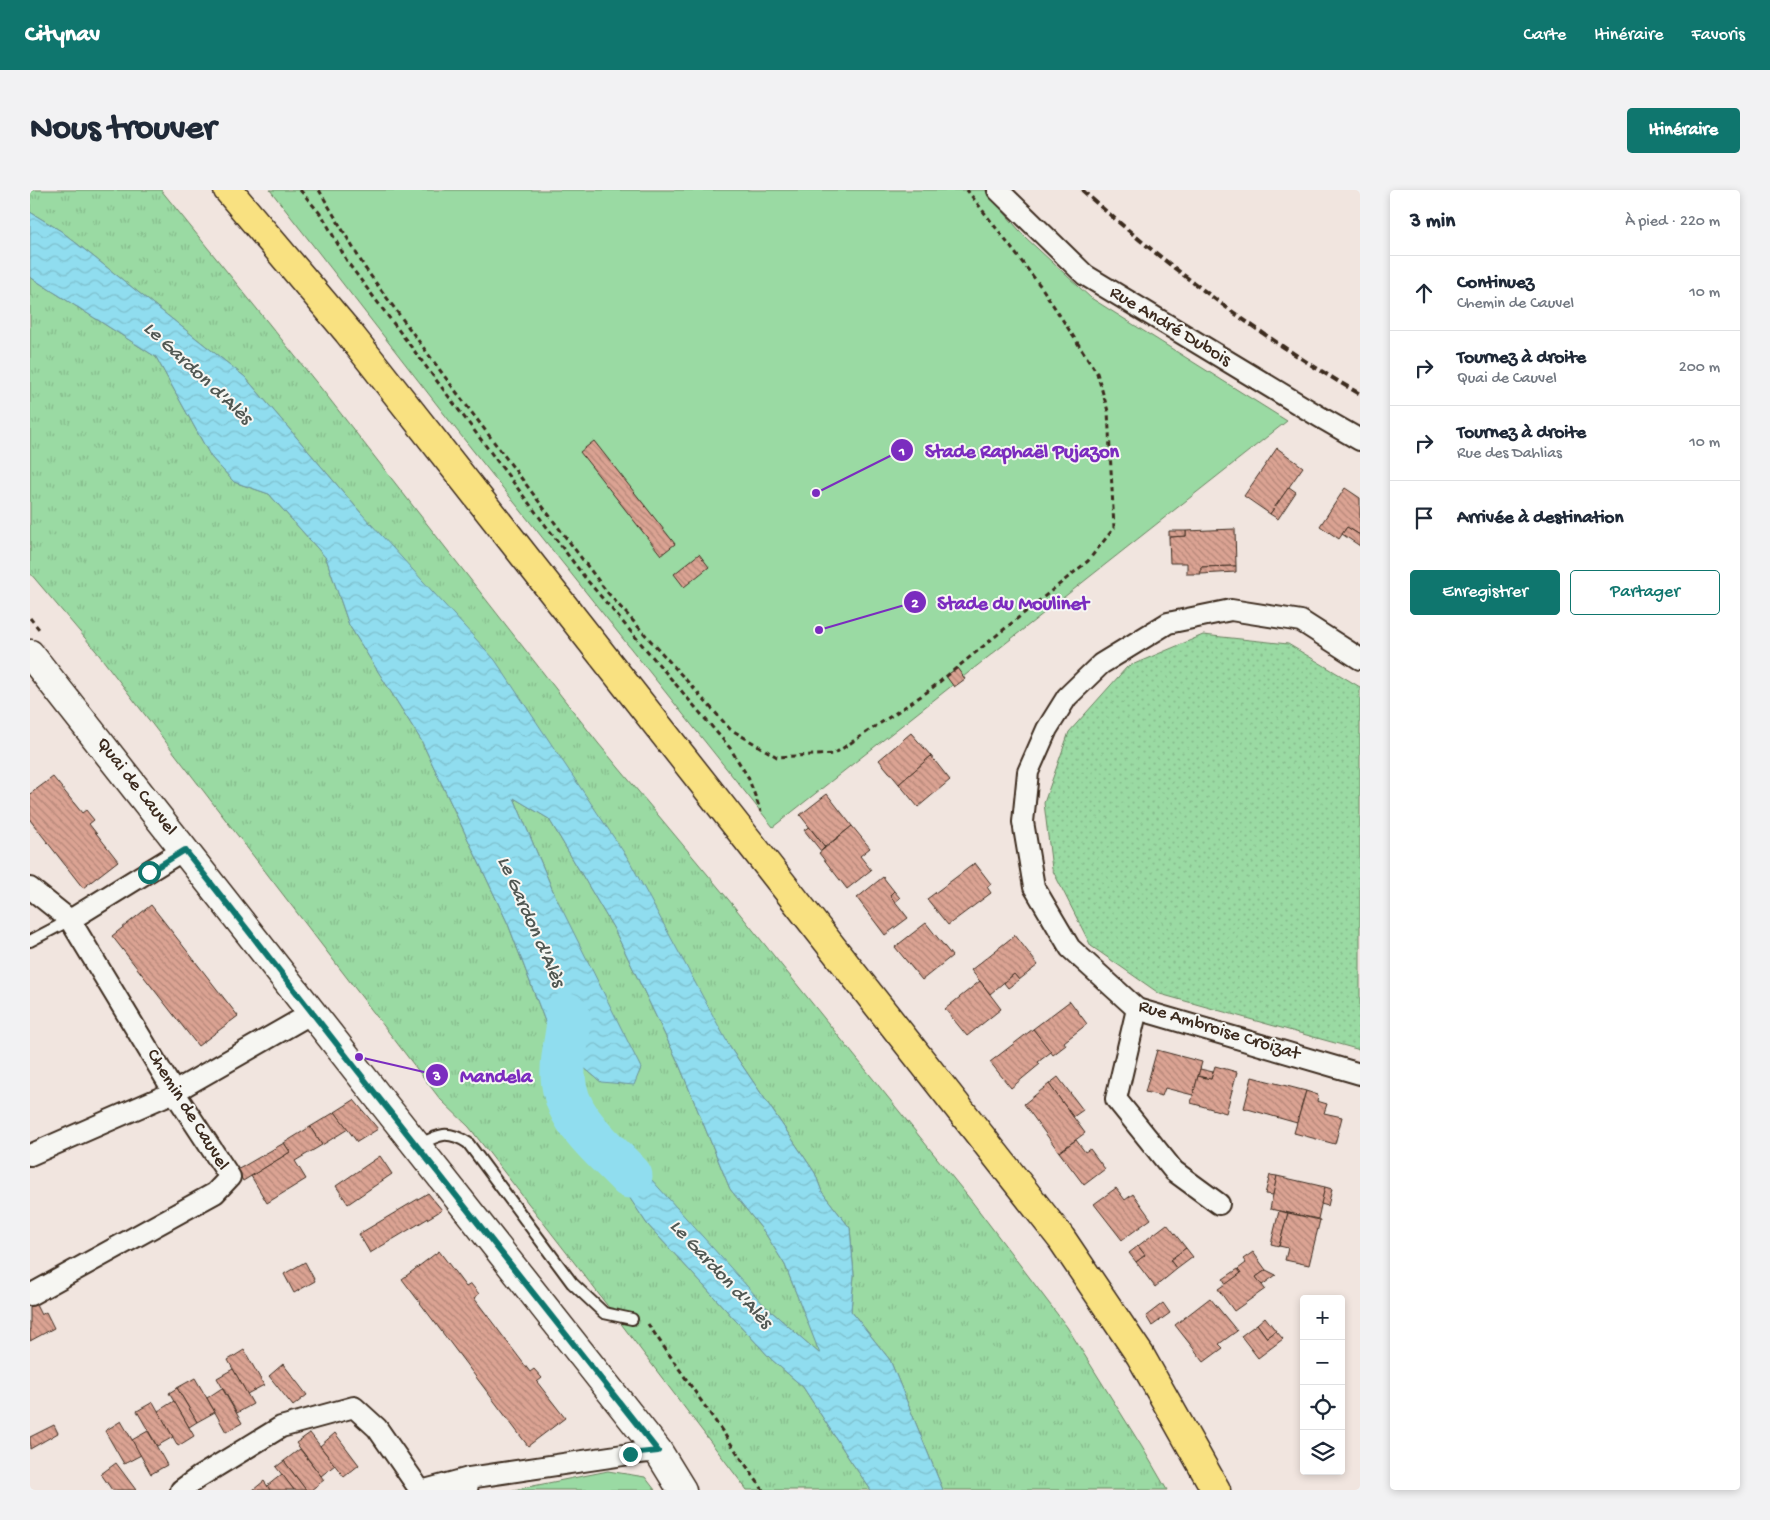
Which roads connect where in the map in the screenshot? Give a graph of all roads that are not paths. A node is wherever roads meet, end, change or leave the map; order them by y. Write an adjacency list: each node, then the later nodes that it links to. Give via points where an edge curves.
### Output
1 (228, 190): 25 (main road, via 348,332 1062,1238 1140,1355)
2 (998, 190): 3 (street, Rue André Dubois, via 1085,275)
3 (1360, 440)
4 (30, 654): 6 (street, Quai de Cauvel)
5 (1360, 659): 10 (street, Rue Ambroise Croizat, via 1301,622 1230,610 1168,623 1101,664 1062,705 1028,772 1023,822 1034,887 1070,948)
6 (185, 850): 8 (street); 11 (street, Quai de Cauvel)
7 (30, 888): 8 (street, Chemin de Cauvel)
8 (70, 920): 9 (lane); 13 (street, Chemin de Cauvel)
9 (30, 940)
10 (1137, 1009): 12 (street, Rue Ambroise Croizat); 16 (street, via 1116,1098 1174,1171)
11 (312, 1013): 13 (street); 14 (street, Quai de Cauvel)
12 (1360, 1074)
13 (174, 1092): 15 (street); 17 (street, Chemin de Cauvel, via 230,1177 215,1193)
14 (416, 1146): 18 (lane, via 440,1135 457,1136 468,1143 572,1283 604,1314); 19 (street, Quai de Cauvel)
15 (30, 1155)
16 (1218, 1204)
17 (30, 1295)
18 (632, 1319)
19 (658, 1451): 20 (street, via 620,1455); 24 (street, Quai de Cauvel)
20 (468, 1484): 23 (street)
21 (181, 1490): 22 (street, via 281,1427 354,1407 377,1428)
22 (420, 1490)
23 (425, 1490)
24 (682, 1490)
25 (1216, 1490)

